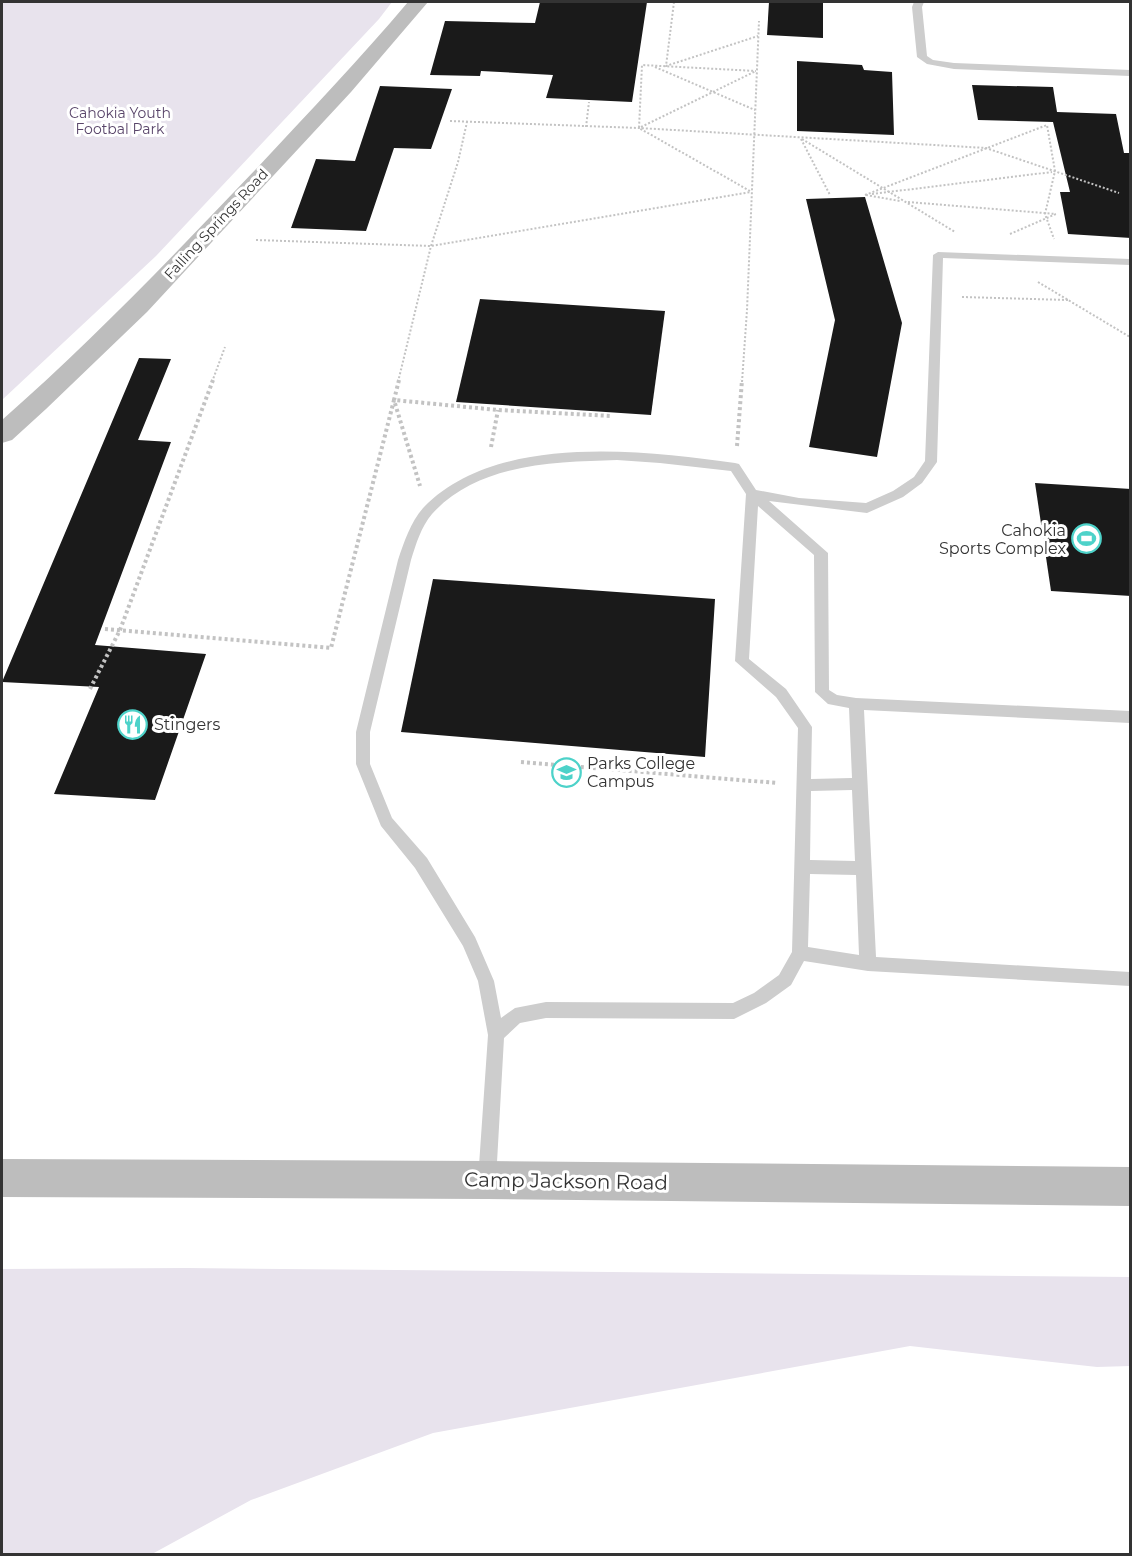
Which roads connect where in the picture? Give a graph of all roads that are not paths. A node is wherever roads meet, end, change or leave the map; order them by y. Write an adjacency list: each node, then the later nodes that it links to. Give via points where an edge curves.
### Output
1 (418, 2): 5 (street, Falling Springs Road, via 194,249)
2 (920, 2): 3 (lane, via 917,7 922,57 930,62)
3 (1131, 73)
4 (1131, 262): 6 (lane, via 938,255 931,462 918,480 867,508)
5 (2, 434)
6 (752, 494): 7 (lane, via 821,553 822,692 833,700); 10 (lane, via 742,661 781,693 805,727); 16 (lane, via 735,467 694,461 591,456 528,463 487,471 455,486 428,512 409,546 363,732 363,764 386,822 421,863 469,942 486,981)
7 (856, 704): 8 (lane); 9 (lane)
8 (1131, 717)
9 (860, 784): 10 (lane); 12 (lane)
10 (804, 785): 11 (lane)
11 (802, 867): 12 (lane); 13 (lane)
12 (864, 868): 14 (lane)
13 (800, 953): 14 (lane); 16 (lane, via 785,981 734,1011 546,1010 515,1016)
14 (868, 964): 15 (lane)
15 (1131, 979)
16 (496, 1035): 18 (lane)
17 (2, 1178): 18 (street, Camp Jackson Road)
18 (487, 1180): 19 (street, Camp Jackson Road)
19 (1131, 1187)

